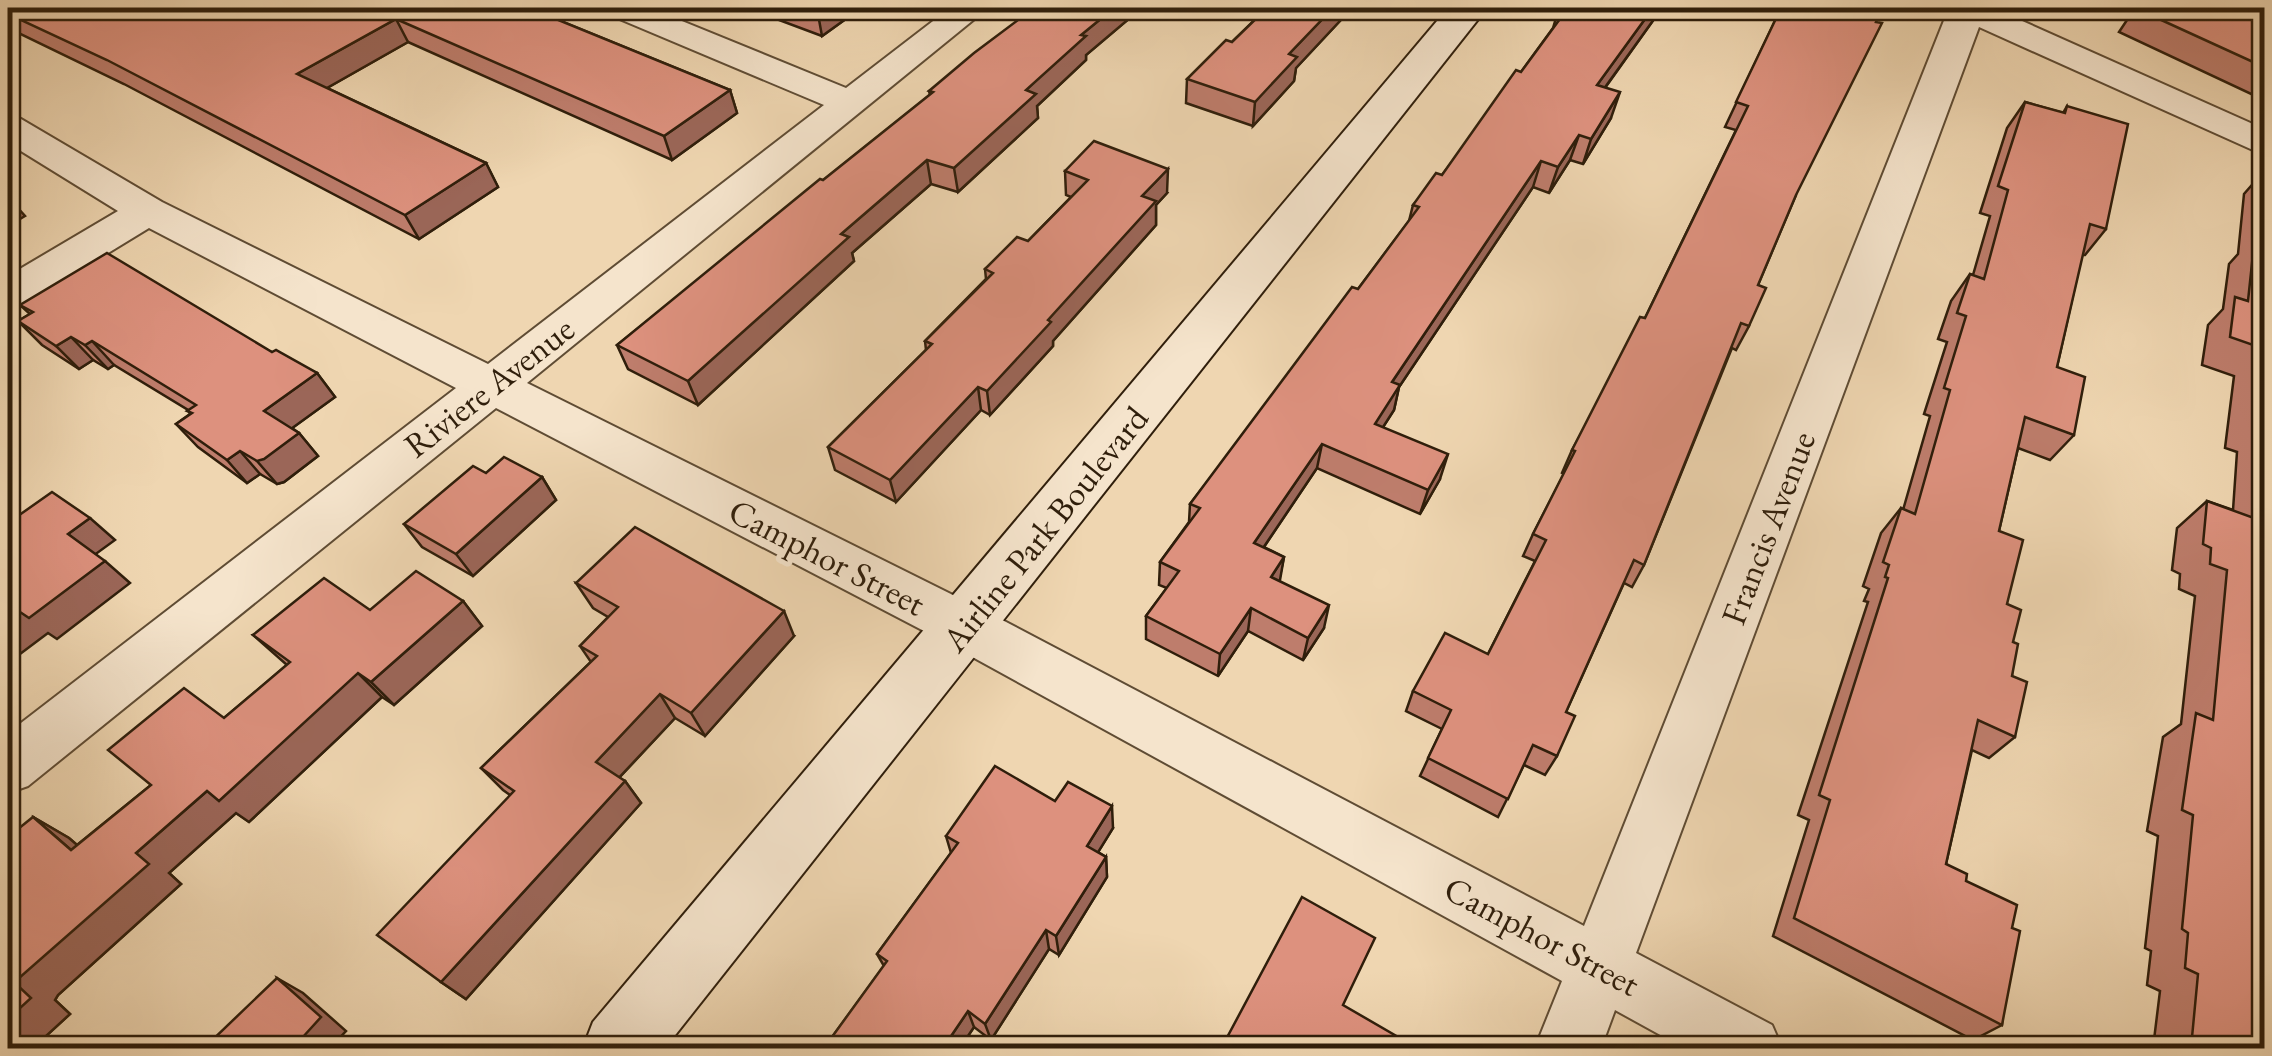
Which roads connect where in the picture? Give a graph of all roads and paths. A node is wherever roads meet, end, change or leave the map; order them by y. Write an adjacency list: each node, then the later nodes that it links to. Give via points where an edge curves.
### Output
1 (622, 8): 5 (street)
2 (971, 8): 5 (street, Riviere Avenue)
3 (1468, 8): 11 (street, Airline Park Boulevard)
4 (1968, 8): 7 (street); 13 (street, Francis Avenue)
5 (851, 104): 10 (street, Riviere Avenue)
6 (8, 127): 8 (street, Camphor Street)
7 (2264, 143)
8 (148, 211): 9 (street); 10 (street, Camphor Street)
9 (8, 295)
10 (490, 386): 11 (street, Camphor Street); 12 (street, Riviere Avenue)
11 (966, 627): 13 (street, Camphor Street); 14 (street, Airline Park Boulevard)
12 (8, 767)
13 (1599, 966): 15 (street, Francis Avenue); 16 (street, Camphor Street)
14 (619, 1048)
15 (1568, 1048)
16 (1749, 1048)

